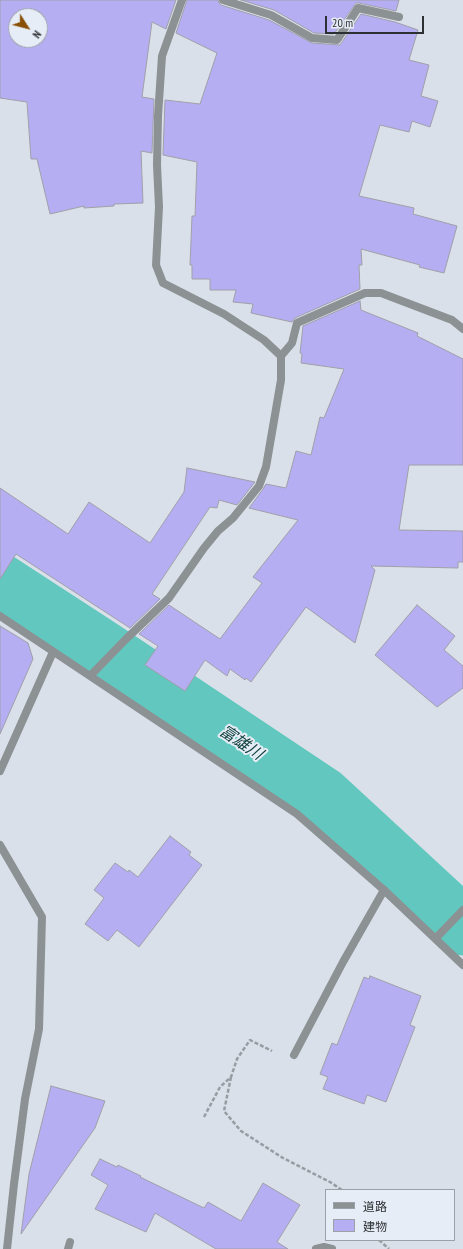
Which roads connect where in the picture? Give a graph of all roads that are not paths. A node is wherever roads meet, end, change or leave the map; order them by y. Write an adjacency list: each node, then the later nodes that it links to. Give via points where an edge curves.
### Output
1 (223, 0): 3 (street, via 271,15 312,38 337,40 358,8)
2 (180, 1): 5 (street, via 162,56 158,116 159,206 156,264 163,283 224,314 264,340)
3 (399, 17)
4 (463, 329): 5 (street, via 452,320 381,293 365,293 298,323 292,343)
5 (281, 356): 8 (street, via 281,380 266,467 259,486 204,548 169,598)
6 (0, 616): 7 (street)
7 (53, 652): 8 (street); 9 (street)
8 (91, 676): 11 (street, via 297,814)
9 (0, 771)
10 (0, 845): 16 (street, via 42,917 39,1029 25,1099)
11 (384, 890): 13 (street); 15 (street)
12 (463, 910): 13 (street)
13 (436, 938): 14 (street)
14 (463, 965)
15 (294, 1055)
16 (7, 1249)
17 (316, 1249): 18 (street)
18 (332, 1249)

